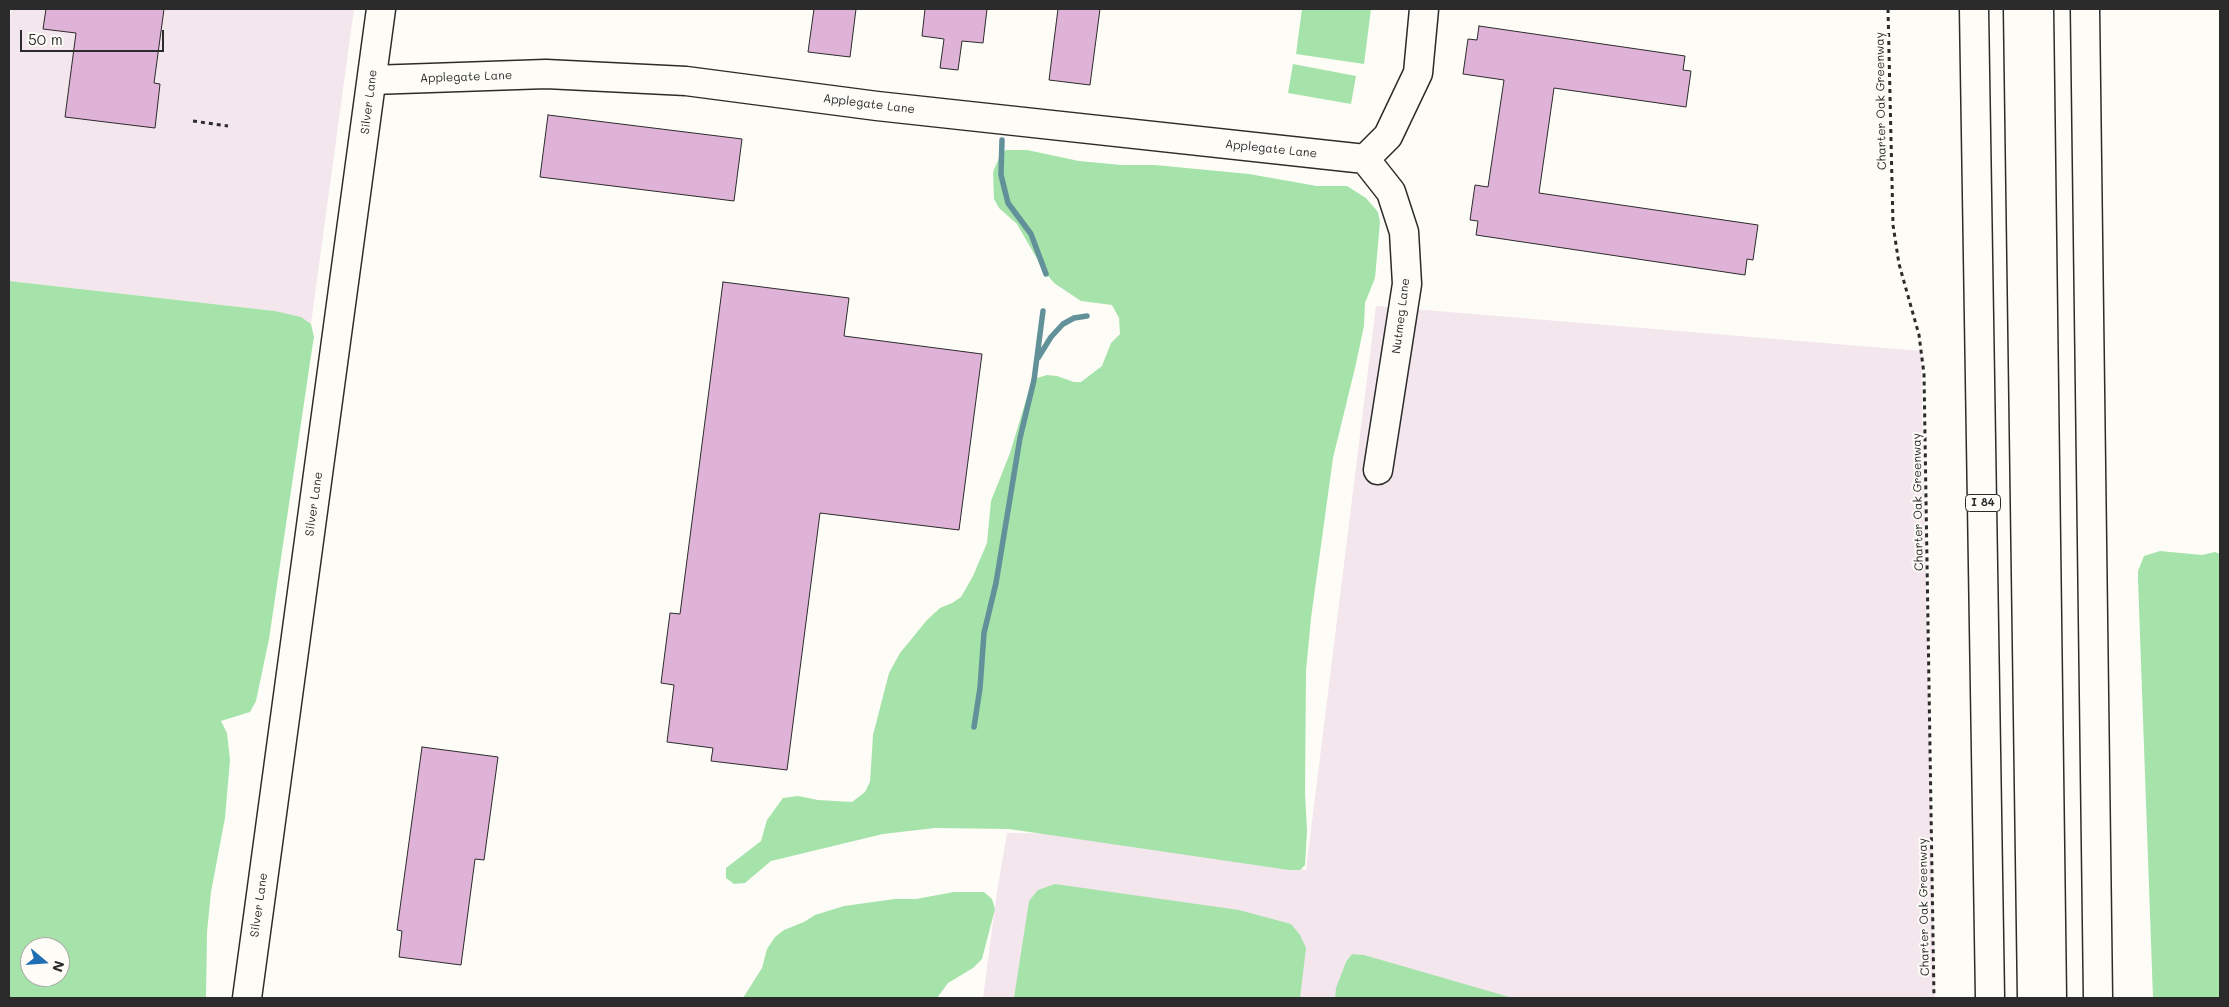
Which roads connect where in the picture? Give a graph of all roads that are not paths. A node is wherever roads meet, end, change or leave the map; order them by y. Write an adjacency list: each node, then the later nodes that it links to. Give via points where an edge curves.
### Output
1 (381, 9): 7 (main road, Silver Lane)
2 (1424, 9): 8 (main road, via 1418,73 1388,136)
3 (1974, 9): 11 (main road, I 84)
4 (2018, 9): 12 (main road)
5 (2039, 9): 13 (main road)
6 (2085, 9): 14 (main road)
7 (372, 80): 8 (main road, Applegate Lane, via 546,74 686,81 887,107); 10 (main road, Silver Lane)
8 (1365, 159): 9 (main road, Nutmeg Lane, via 1391,192 1404,232 1406,267)
9 (1378, 470)
10 (247, 998)
11 (1990, 998)
12 (2032, 998)
13 (2052, 998)
14 (2098, 998)

